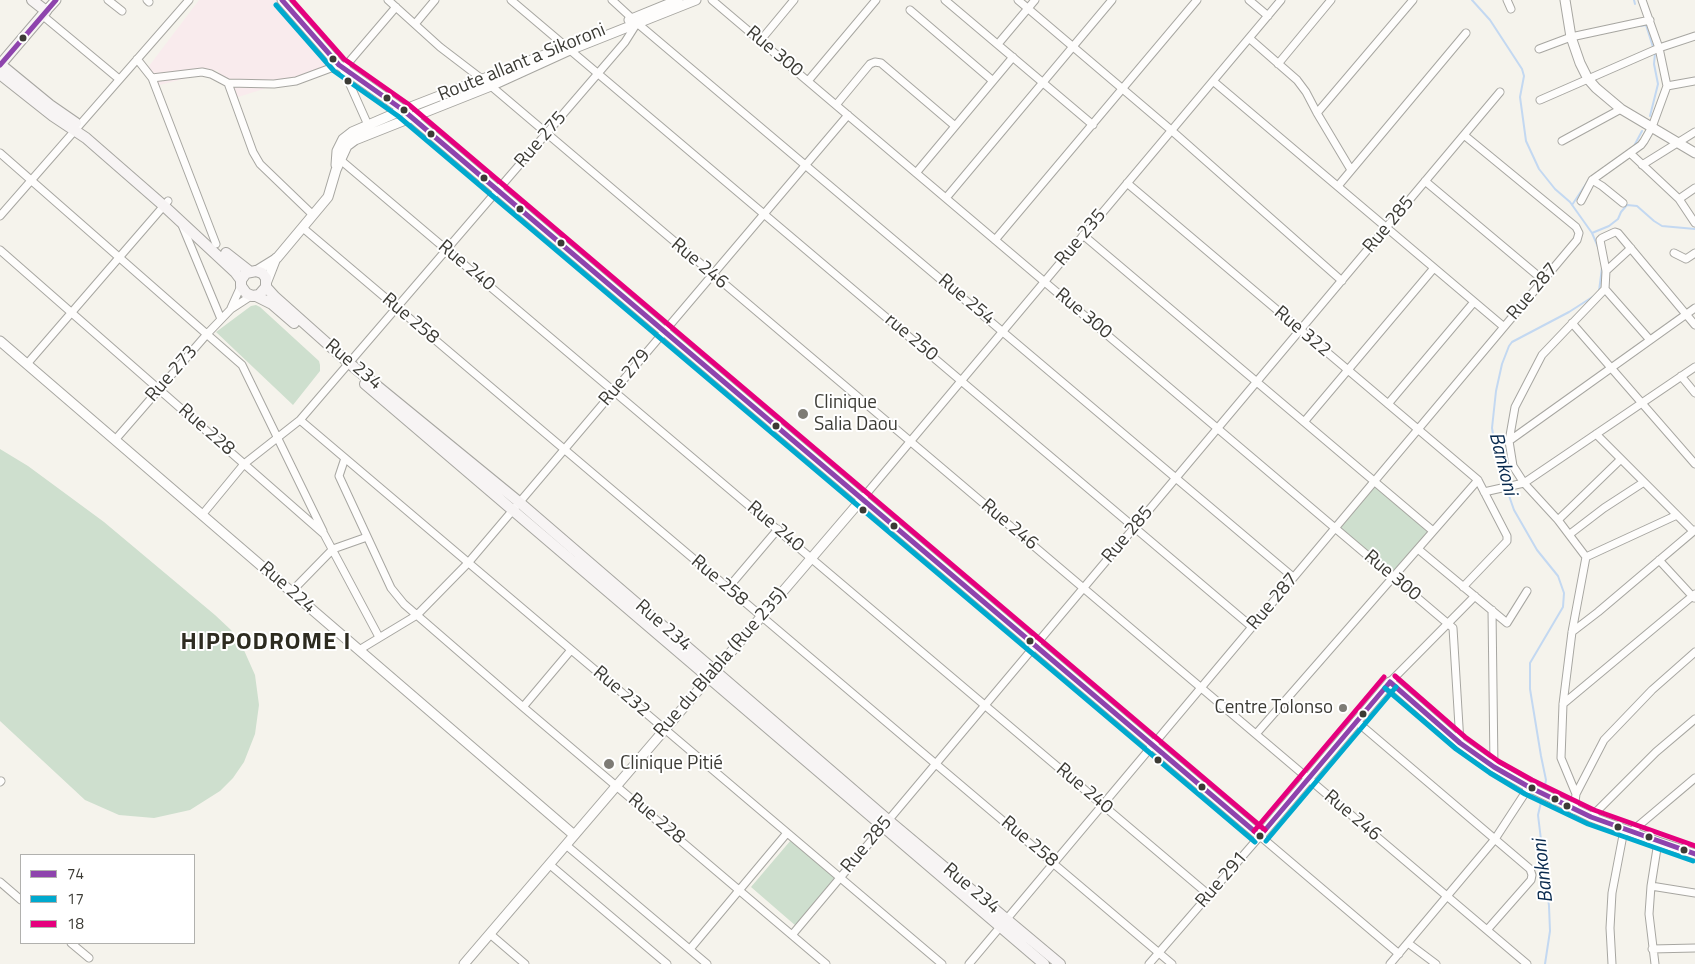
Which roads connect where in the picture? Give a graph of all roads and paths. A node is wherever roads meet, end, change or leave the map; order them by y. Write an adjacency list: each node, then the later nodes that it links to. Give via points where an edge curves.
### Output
1 (32, 0): 32 (main road)
2 (56, 0): 32 (street)
3 (108, 0): 31 (street)
4 (189, 0): 48 (street)
5 (282, 0): 51 (street)
6 (388, 0): 27 (street, Rue 246)
7 (435, 0): 36 (street)
8 (512, 0): 44 (street, rue 250)
9 (612, 0): 35 (street, Rue 254)
10 (678, 0): 35 (street)
11 (696, 0): 35 (street)
12 (712, 0): 41 (street, Rue 300)
13 (794, 0): 41 (street)
14 (876, 0): 58 (street)
15 (945, 0): 42 (street)
16 (1018, 0): 28 (street)
17 (1035, 0): 28 (street)
18 (1112, 0): 43 (street)
19 (1197, 0): 66 (street)
20 (1250, 0): 33 (street)
21 (1281, 0): 33 (street, Rue 235)
22 (1331, 0): 50 (street)
23 (1413, 0): 72 (street)
24 (1507, 0): 29 (street)
25 (1565, 0): 39 (street)
26 (1642, 0): 34 (street)
27 (396, 7): 36 (street, Rue 246); 51 (street)
28 (1028, 9): 42 (street); 43 (street)
29 (1511, 9)
30 (910, 10): 59 (street)
31 (122, 11)
32 (44, 13): 49 (main road); 55 (street)
33 (1268, 16): 40 (street, Rue 235)
34 (1650, 20): 39 (street); 45 (street)
35 (634, 21): 44 (street); 53 (street, Rue 275, via 625,42); 91 (street, Rue 254)
36 (415, 24): 57 (street, Rue 246)
37 (1466, 33): 92 (street)
38 (1695, 36): 45 (street)
39 (1571, 37): 46 (street); 56 (street)
40 (1249, 38): 50 (street); 60 (street, Rue 235)
41 (760, 41): 58 (street, Rue 300)
42 (998, 44): 47 (street)
43 (1073, 47): 63 (street); 66 (street)
44 (568, 48): 53 (street, rue 250); 57 (street, Route allant a Sikoroni); 64 (street)
45 (1659, 48): 56 (street); 65 (street)
46 (1539, 49)
47 (1013, 57): 59 (street); 63 (street)
48 (138, 59): 54 (street); 55 (street)
49 (0, 64): 78 (main road)
50 (1278, 64): 72 (street, via 1297,80)
51 (341, 67): 62 (street, via 296,81 274,84); 71 (street); 75 (street)
52 (0, 74): 78 (main road, via 53,116)
53 (598, 74): 82 (street, Rue 275); 106 (street, rue 250)
54 (152, 78): 62 (street, via 202,72); 115 (street)
55 (119, 79): 78 (street)
56 (1588, 79): 68 (street); 70 (street)
57 (481, 80): 64 (street, Rue 246); 71 (street, Route allant a Sikoroni)
58 (808, 81): 69 (street, Rue 300)
59 (993, 81): 77 (street)
60 (1213, 81): 80 (street, Rue 235); 98 (street)
61 (1695, 81): 65 (street)
62 (228, 82): 107 (street, via 252,152 260,164)
63 (1043, 82): 76 (street); 101 (street)
64 (491, 86): 74 (street); 82 (street, Rue 246)
65 (1666, 86): 79 (street)
66 (1122, 89): 76 (street); 80 (street)
67 (1500, 92): 83 (street, Rue 285)
68 (1540, 100)
69 (836, 105): 73 (street, Rue 300); 77 (street, via 870,64 881,63)
70 (1621, 108): 79 (street); 84 (street)
71 (403, 110): 74 (street); 75 (street, Route allant a Sikoroni)
72 (1317, 114): 92 (street)
73 (848, 115): 91 (street, Rue 279); 93 (street, Rue 300)
74 (411, 117): 89 (street, via 355,140); 100 (street)
75 (368, 125): 89 (street, Route allant a Sikoroni, via 343,139 337,151)
76 (1093, 125): 114 (street)
77 (954, 126): 93 (street)
78 (77, 128): 94 (street); 105 (main road)
79 (1652, 128): 85 (street); 87 (street, via 1641,145)
80 (1171, 130): 97 (street, Rue 235); 128 (street)
81 (1695, 132): 85 (street)
82 (546, 134): 100 (street, Rue 275); 126 (street, Rue 246)
83 (1464, 135): 96 (street, Rue 285); 127 (street, Rue 287, via 1576,227 1579,233 1577,240)
84 (1562, 141)
85 (1678, 142): 88 (street); 90 (street)
86 (0, 153): 94 (street)
87 (1630, 153): 90 (street); 95 (street)
88 (1695, 153)
89 (339, 158): 107 (street, Route allant a Sikoroni, via 328,197); 117 (street, Rue 240)
90 (1642, 164): 102 (street)
91 (806, 165): 106 (street, Rue 279); 145 (street, Rue 254)
92 (1351, 170): 98 (street)
93 (916, 172): 101 (street, Rue 300)
94 (31, 180): 108 (street); 121 (street)
95 (1592, 180): 103 (street); 104 (street)
96 (1426, 181): 111 (street, Rue 285); 127 (street)
97 (1127, 183): 113 (street, Rue 235); 144 (street, Rue 322)
98 (1338, 186): 111 (street)
99 (1695, 188): 102 (street)
100 (497, 191): 117 (street, Rue 275); 146 (street)
101 (946, 198): 114 (street, Rue 300)
102 (1679, 199): 110 (street)
103 (1581, 201)
104 (1623, 203)
105 (166, 204): 109 (main road); 115 (main road); 121 (street)
106 (764, 214): 126 (street, Rue 279); 156 (street, rue 250)
107 (313, 215): 112 (street)
108 (0, 216)
109 (181, 222): 130 (main road, via 230,266); 140 (street)
110 (1695, 223)
111 (1386, 227): 123 (street); 128 (street, Rue 285)
112 (303, 228): 122 (street); 135 (street, Rue 258)
113 (1083, 235): 129 (street, Rue 235); 157 (street)
114 (996, 240): 129 (street, Rue 300)
115 (216, 244): 124 (main road, via 235,262)
116 (1631, 248): 125 (street); 125 (street, via 1615,232 1600,239); 139 (street)
117 (447, 249): 135 (street, Rue 275); 159 (street, Rue 240)
118 (0, 250): 138 (street, Rue 228)
119 (1674, 253): 120 (street, via 1686,259)
120 (1695, 253)
121 (119, 257): 138 (street); 147 (street)
122 (276, 258): 124 (street); 131 (street)
123 (1434, 268): 134 (street); 154 (street)
124 (253, 271): 130 (main road, via 244,275); 131 (main road, via 264,275)
125 (1606, 271): 132 (street)
126 (712, 275): 146 (street, Rue 279); 171 (street, Rue 246)
127 (1543, 280): 143 (street, Rue 287)
128 (1342, 281): 144 (street, Rue 285)
129 (1044, 282): 145 (street, Rue 235); 165 (street, Rue 300)
130 (241, 283): 133 (main road, via 244,292); 137 (street, Rue 273)
131 (266, 284): 133 (main road, via 262,293); 151 (main road, Rue 234, via 275,297)
132 (1605, 288): 141 (street); 148 (street)
133 (253, 296): 137 (street, Rue 273); 151 (main road, Rue 234, via 278,309)
134 (1474, 302): 143 (street); 162 (street)
135 (397, 308): 151 (street, Rue 275); 172 (street, Rue 258)
136 (1695, 308): 139 (street)
137 (231, 309): 140 (street, Rue 273)
138 (72, 312): 150 (street); 158 (street, Rue 228)
139 (1685, 314): 142 (street); 148 (street)
140 (221, 319): 147 (street, Rue 273)
141 (1572, 323): 152 (street); 170 (street, via 1542,355 1530,376 1514,407)
142 (1695, 325)
143 (1504, 327): 166 (street, Rue 287)
144 (1300, 330): 154 (street, Rue 322); 157 (street, Rue 285)
145 (1003, 331): 156 (street, Rue 235); 177 (street, Rue 254)
146 (664, 332): 159 (street, Rue 279); 183 (street)
147 (207, 334): 158 (street, Rue 273); 168 (street, via 242,365)
148 (1650, 340): 152 (street)
149 (0, 341): 150 (street, Rue 224)
150 (27, 364): 169 (street, Rue 224)
151 (347, 365): 163 (street, Rue 275); 184 (main road, Rue 234)
152 (1610, 367): 161 (street); 170 (street)
153 (1695, 367): 155 (street)
154 (1348, 370): 162 (street, Rue 322); 164 (street)
155 (1681, 376): 160 (street); 161 (street)
156 (961, 381): 171 (street, Rue 235); 188 (street, rue 250)
157 (1256, 382): 164 (street); 165 (street, Rue 285)
158 (159, 389): 169 (street, Rue 273); 175 (street, Rue 228)
159 (614, 391): 172 (street, Rue 279); 190 (street, Rue 240)
160 (1695, 393)
161 (1642, 403): 167 (street); 176 (street)
162 (1388, 404): 166 (street, Rue 322)
163 (300, 420): 168 (street, Rue 275); 173 (street, Rue 232)
164 (1304, 422): 179 (street)
165 (1217, 428): 177 (street, Rue 285); 189 (street, Rue 300)
166 (1418, 429): 178 (street, Rue 322); 179 (street, Rue 287)
167 (1596, 434): 174 (street); 181 (street)
168 (278, 437): 175 (street); 193 (street)
169 (115, 440): 186 (street, Rue 224)
170 (1509, 441): 181 (street, via 1513,466)
171 (910, 442): 183 (street, Rue 235); 206 (street, Rue 246)
172 (564, 450): 184 (street, Rue 279); 205 (street, Rue 258)
173 (345, 458): 195 (street, Rue 228, via 339,476); 201 (street, Rue 232)
174 (1621, 459): 180 (street); 187 (street)
175 (244, 464): 186 (street); 193 (street, Rue 228)
176 (1695, 464)
177 (1176, 478): 188 (street, Rue 285); 202 (street, Rue 254)
178 (1478, 480): 182 (street); 192 (street)
179 (1374, 481): 189 (street, Rue 287); 192 (street)
180 (1644, 482): 185 (street); 194 (street)
181 (1524, 483): 182 (street); 187 (street)
182 (1488, 491): 204 (street, via 1507,542)
183 (862, 500): 199 (street, Rue du Blabla (Rue 235)); 218 (street)
184 (516, 506): 201 (street, Rue 279); 222 (main road, Rue 234)
185 (1677, 514): 191 (street); 198 (street)
186 (202, 515): 208 (street, Rue 224)
187 (1558, 520): 194 (street)
188 (1134, 527): 206 (street, Rue 285); 215 (street, rue 250)
189 (1335, 528): 202 (street, Rue 287); 203 (street, Rue 300)
190 (778, 529): 199 (street, Rue 240); 205 (street)
191 (1694, 530): 200 (street)
192 (1433, 531): 197 (street)
193 (324, 534): 196 (street, Rue 228)
194 (1570, 534): 198 (street)
195 (367, 537): 196 (street); 212 (street, Rue 228, via 391,588)
196 (332, 549): 208 (street); 217 (street, Rue 228)
197 (1418, 549): 203 (street); 204 (street)
198 (1586, 557): 216 (street)
199 (811, 558): 213 (street, Rue du Blabla (Rue 235)); 226 (street, Rue 240)
200 (1659, 560): 210 (street); 216 (street)
201 (468, 563): 212 (street, Rue 279); 220 (street, Rue 232)
202 (1294, 577): 215 (street, Rue 287)
203 (1393, 577): 214 (street, Rue 300); 231 (street)
204 (1464, 586): 209 (street)
205 (728, 588): 213 (street, Rue 258)
206 (1083, 588): 218 (street, Rue 285); 224 (street, Rue 246)
207 (1527, 590): 211 (street, via 1507,623)
208 (292, 592): 219 (street, Rue 224)
209 (1475, 596): 211 (street); 214 (street, Rue 291)
210 (1694, 596): 225 (street)
211 (1492, 610): 235 (street)
212 (417, 615): 217 (street, Rue 279); 227 (street, Rue 228)
213 (762, 616): 222 (street, Rue du Blabla (Rue 235)); 234 (street, Rue 258)
214 (1451, 626): 223 (street, Rue 291); 232 (street)
215 (1252, 627): 224 (street, Rue 287)
216 (1572, 632): 225 (street)
217 (379, 637): 219 (street, Rue 279)
218 (1034, 646): 226 (street, Rue 285); 233 (street)
219 (359, 650): 247 (street, Rue 224)
220 (571, 650): 227 (street); 230 (street, Rue 232)
221 (1695, 652): 240 (street, via 1652,690 1604,740)
222 (712, 674): 230 (street, Rue du Blabla (Rue 235)); 244 (main road, Rue 234)
223 (1390, 682): 229 (street, Rue 291); 232 (street)
224 (1200, 688): 231 (street, Rue 246); 233 (street, Rue 287)
225 (1563, 704): 240 (street, via 1561,758)
226 (985, 705): 234 (street, Rue 285); 241 (street, Rue 240)
227 (523, 707): 238 (street, Rue 228)
228 (1695, 719): 243 (street, via 1656,752)
229 (1356, 722): 237 (street, Rue 291); 249 (street)
230 (665, 729): 238 (street, Rue du Blabla (Rue 235)); 246 (street, Rue 232)
231 (1256, 734): 237 (street, Rue 246)
232 (1460, 743): 235 (street)
233 (1152, 745): 241 (street, Rue 287); 248 (street)
234 (936, 764): 244 (street, Rue 285); 253 (street, Rue 258)
235 (1494, 767): 239 (street)
236 (1695, 778): 245 (street)
237 (1308, 779): 248 (street, Rue 291); 261 (street, Rue 246)
238 (616, 786): 247 (street, Rue du Blabla (Rue 235)); 258 (street, Rue 228)
239 (1532, 788): 242 (street); 249 (street)
240 (1576, 794): 242 (street)
241 (1103, 804): 253 (street, Rue 287); 260 (street, Rue 240)
242 (1574, 810): 243 (street)
243 (1591, 817): 245 (street)
244 (886, 823): 255 (street, Rue 285); 263 (main road, Rue 234)
245 (1627, 831): 250 (street); 289 (street, via 1612,894)
246 (787, 833): 255 (street, Rue 232); 258 (street)
247 (574, 835): 251 (street, Rue du Blabla (Rue 235))
248 (1260, 836): 260 (street, Rue 291); 273 (street)
249 (1495, 839): 261 (street); 264 (street, via 1532,874 1531,880)
250 (1658, 842): 252 (street); 257 (street)
251 (566, 845): 254 (street, Rue du Blabla (Rue 235)); 270 (street)
252 (1695, 854)
253 (1053, 863): 263 (street, Rue 287); 272 (street, Rue 258)
254 (549, 864): 265 (street, Rue du Blabla (Rue 235)); 277 (street)
255 (840, 878): 266 (street, Rue 285); 280 (street, Rue 232)
256 (0, 882): 262 (street)
257 (1651, 886): 259 (street); 271 (street)
258 (739, 890): 266 (street, Rue 228); 270 (street)
259 (1695, 894)
260 (1210, 895): 272 (street, Rue 291)
261 (1447, 896): 264 (street, Rue 246); 267 (street)
262 (20, 899)
263 (1003, 923): 281 (street, Rue 287); 282 (main road, Rue 234); 283 (main road, Rue 234)
264 (1486, 930): 288 (street, Rue 246)
265 (490, 934): 275 (street, Rue du Blabla (Rue 235)); 276 (street)
266 (792, 935): 279 (street, Rue 228)
267 (1408, 943): 273 (street); 287 (street)
268 (72, 944): 274 (street)
269 (1695, 948): 271 (street)
270 (690, 949): 278 (street)
271 (1652, 949): 290 (street)
272 (1159, 953): 284 (street, Rue 291); 285 (street, Rue 258)
273 (1398, 954): 286 (street)
274 (89, 958)
275 (464, 964)
276 (525, 964)
277 (667, 964)
278 (707, 964)
279 (826, 964)
280 (942, 964)
281 (968, 964)
282 (1044, 964)
283 (1060, 964)
284 (1150, 964)
285 (1172, 964)
286 (1390, 964)
287 (1436, 964)
288 (1527, 964)
289 (1612, 964)
290 (1655, 964)

